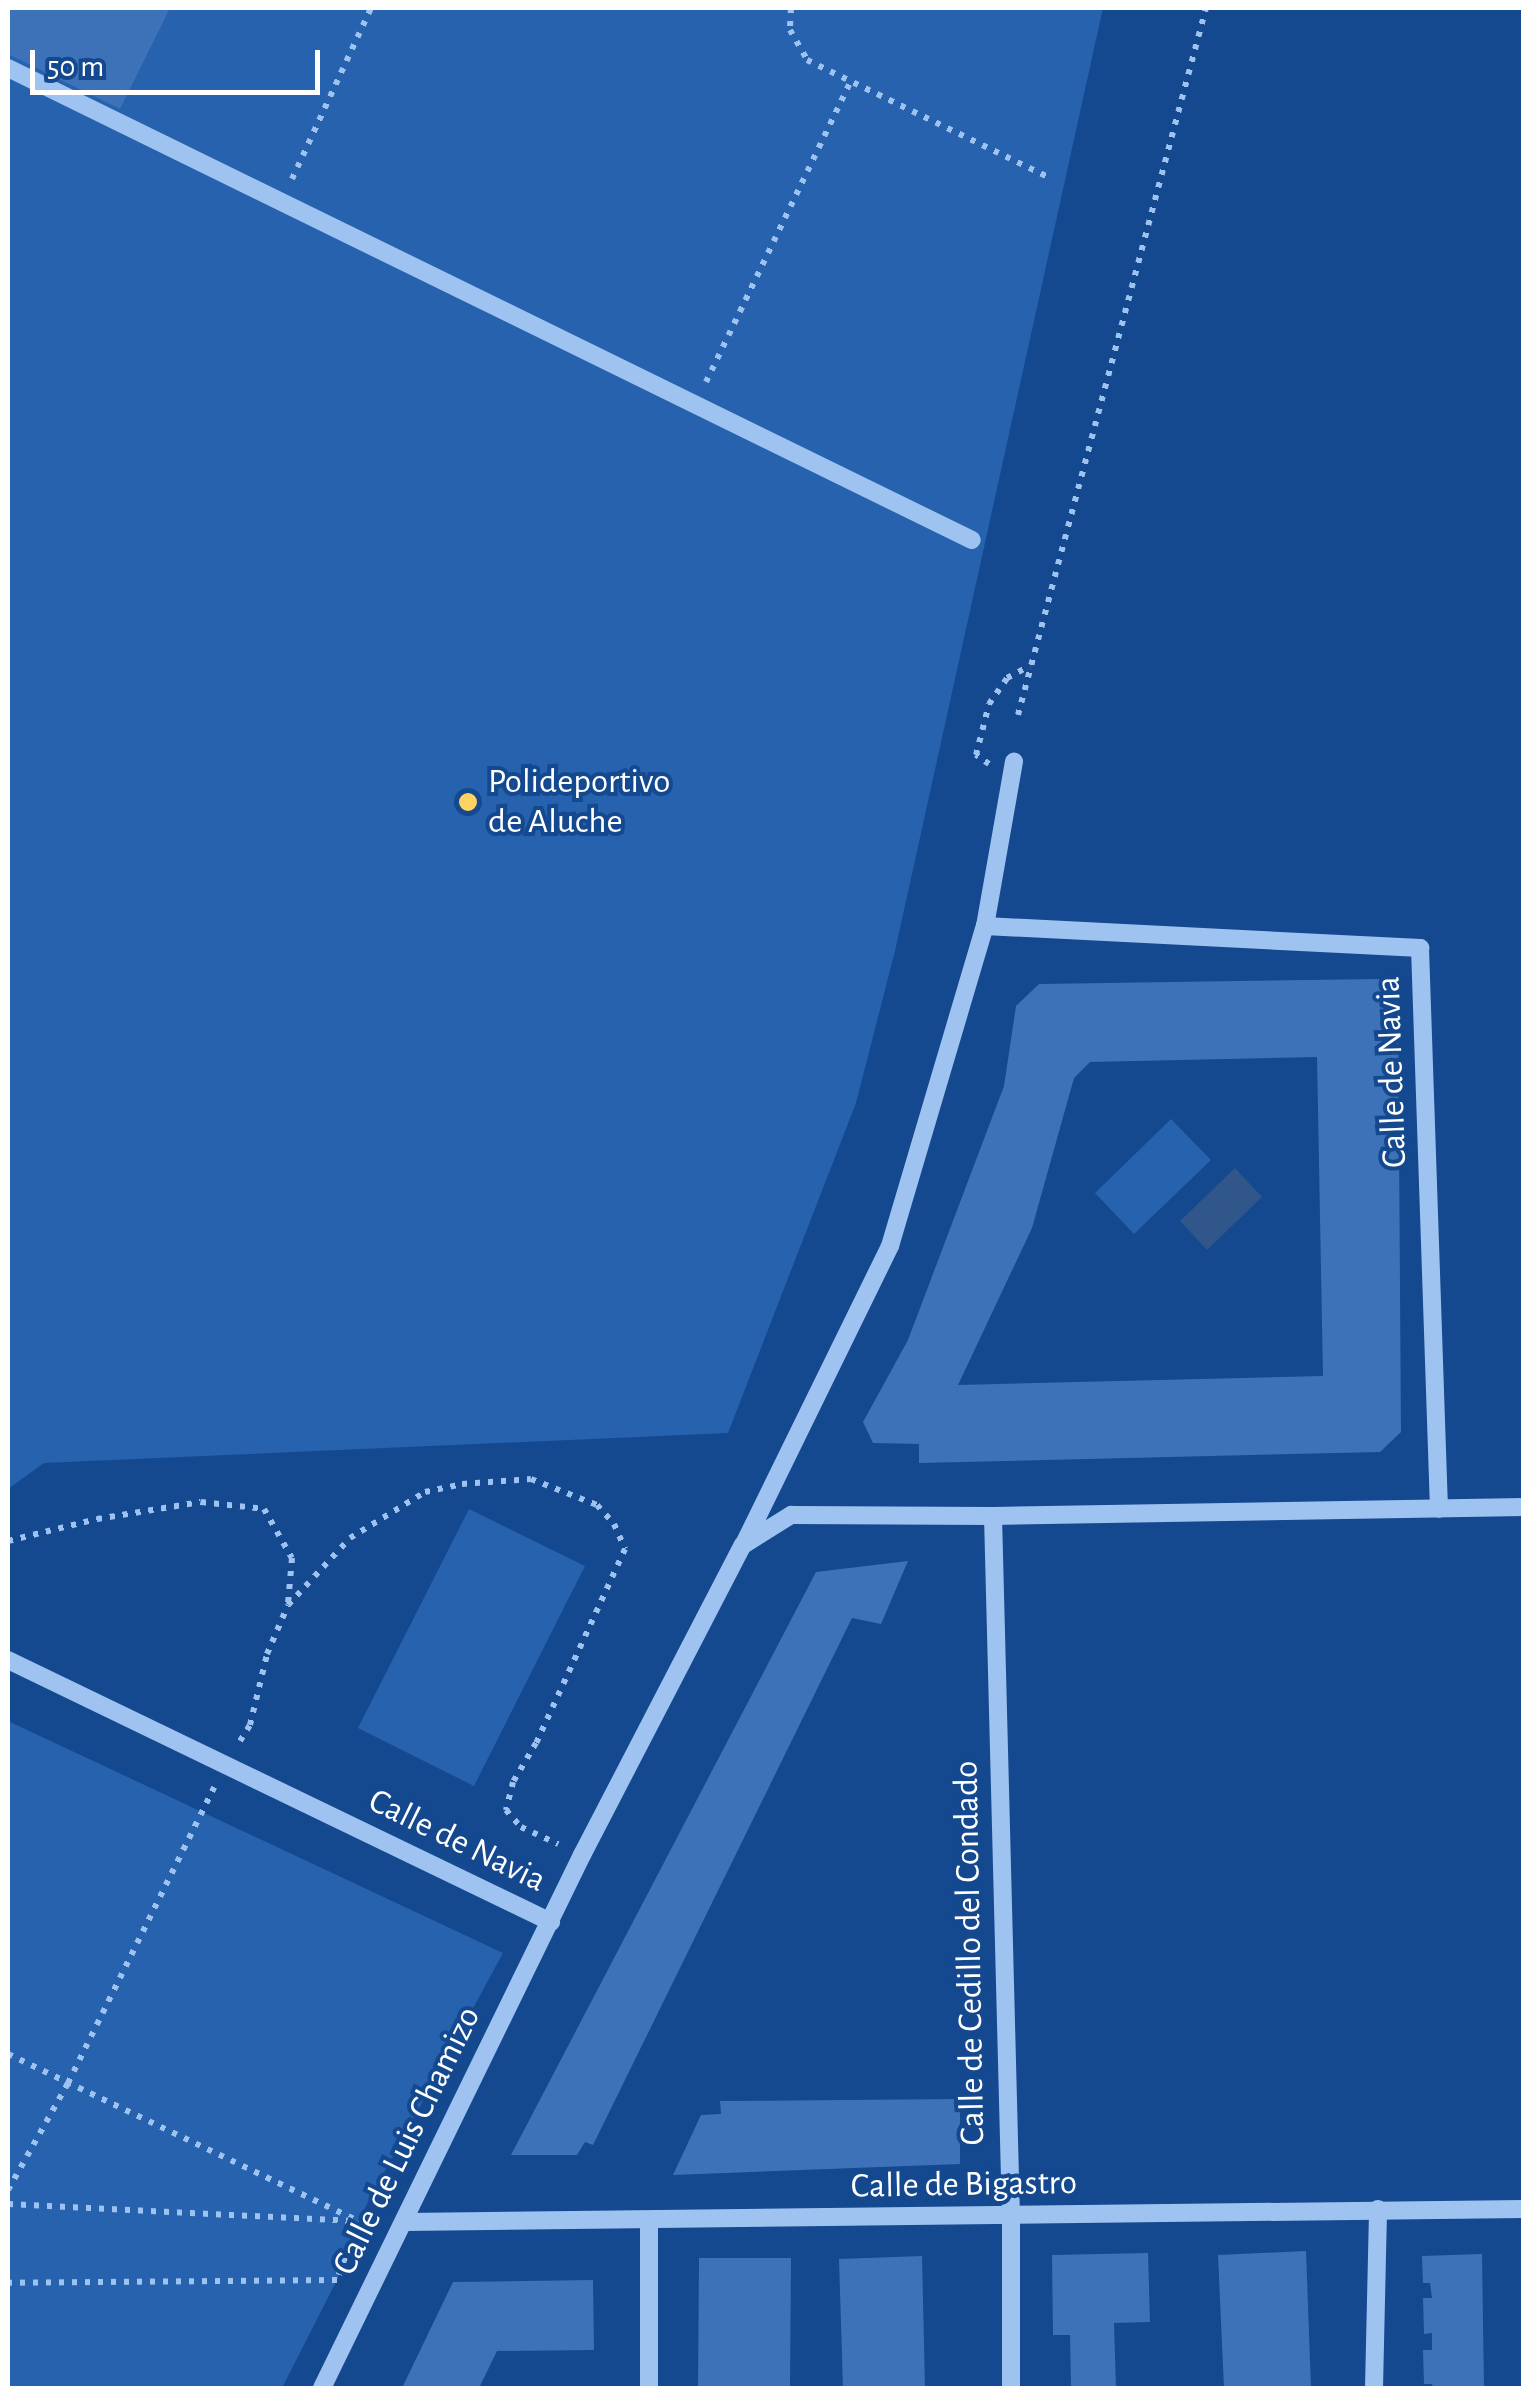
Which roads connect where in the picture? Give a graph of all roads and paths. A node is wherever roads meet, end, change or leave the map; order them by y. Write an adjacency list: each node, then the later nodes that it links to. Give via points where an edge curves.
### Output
1 (372, 8): 7 (path)
2 (791, 8): 5 (path, via 790,30 807,60)
3 (1206, 8): 10 (path)
4 (8, 68): 7 (street)
5 (851, 81): 6 (path); 8 (path)
6 (1052, 179)
7 (281, 202): 8 (street)
8 (695, 404): 9 (street)
9 (972, 540)
10 (1030, 666): 11 (path); 12 (path, via 1007,678 990,704 976,755)
11 (1018, 715)
12 (1012, 770): 13 (street, Calle de Navia)
13 (985, 926): 15 (street, Calle de Navia, via 1420,948); 18 (street, Calle de Navia, via 890,1246)
14 (1524, 1507): 15 (street)
15 (1439, 1509): 16 (street)
16 (993, 1516): 18 (street, via 791,1515); 30 (street, Calle de Cedillo del Condado)
17 (8, 1542): 19 (path, via 97,1518 201,1502 264,1509 292,1558)
18 (743, 1545): 22 (street, Calle de Navia)
19 (288, 1605): 21 (path, via 267,1654 250,1725); 22 (path, via 350,1538 425,1492 531,1479 597,1505 625,1550 512,1782 506,1810 522,1827)
20 (8, 1660): 21 (street, Calle de Navia)
21 (225, 1765): 23 (street, Calle de Navia); 25 (path)
22 (582, 1855): 23 (street, Calle de Navia)
23 (550, 1922): 32 (street, Calle de Luis Chamizo)
24 (8, 2054): 25 (path)
25 (68, 2083): 26 (path); 31 (path)
26 (8, 2190)
27 (8, 2204): 31 (path)
28 (1378, 2209): 29 (street, Calle de Bigastro); 30 (street, Calle de Bigastro); 38 (street)
29 (1524, 2209)
30 (1011, 2218): 33 (street, Calle de Bigastro); 37 (street, Calle de Cedillo del Condado)
31 (358, 2221): 32 (path); 34 (path, via 338,2280)
32 (405, 2222): 33 (street, Calle de Bigastro); 35 (street, Calle de Luis Chamizo)
33 (649, 2222): 36 (street)
34 (8, 2282)
35 (322, 2388)
36 (649, 2388)
37 (1011, 2388)
38 (1374, 2388)

